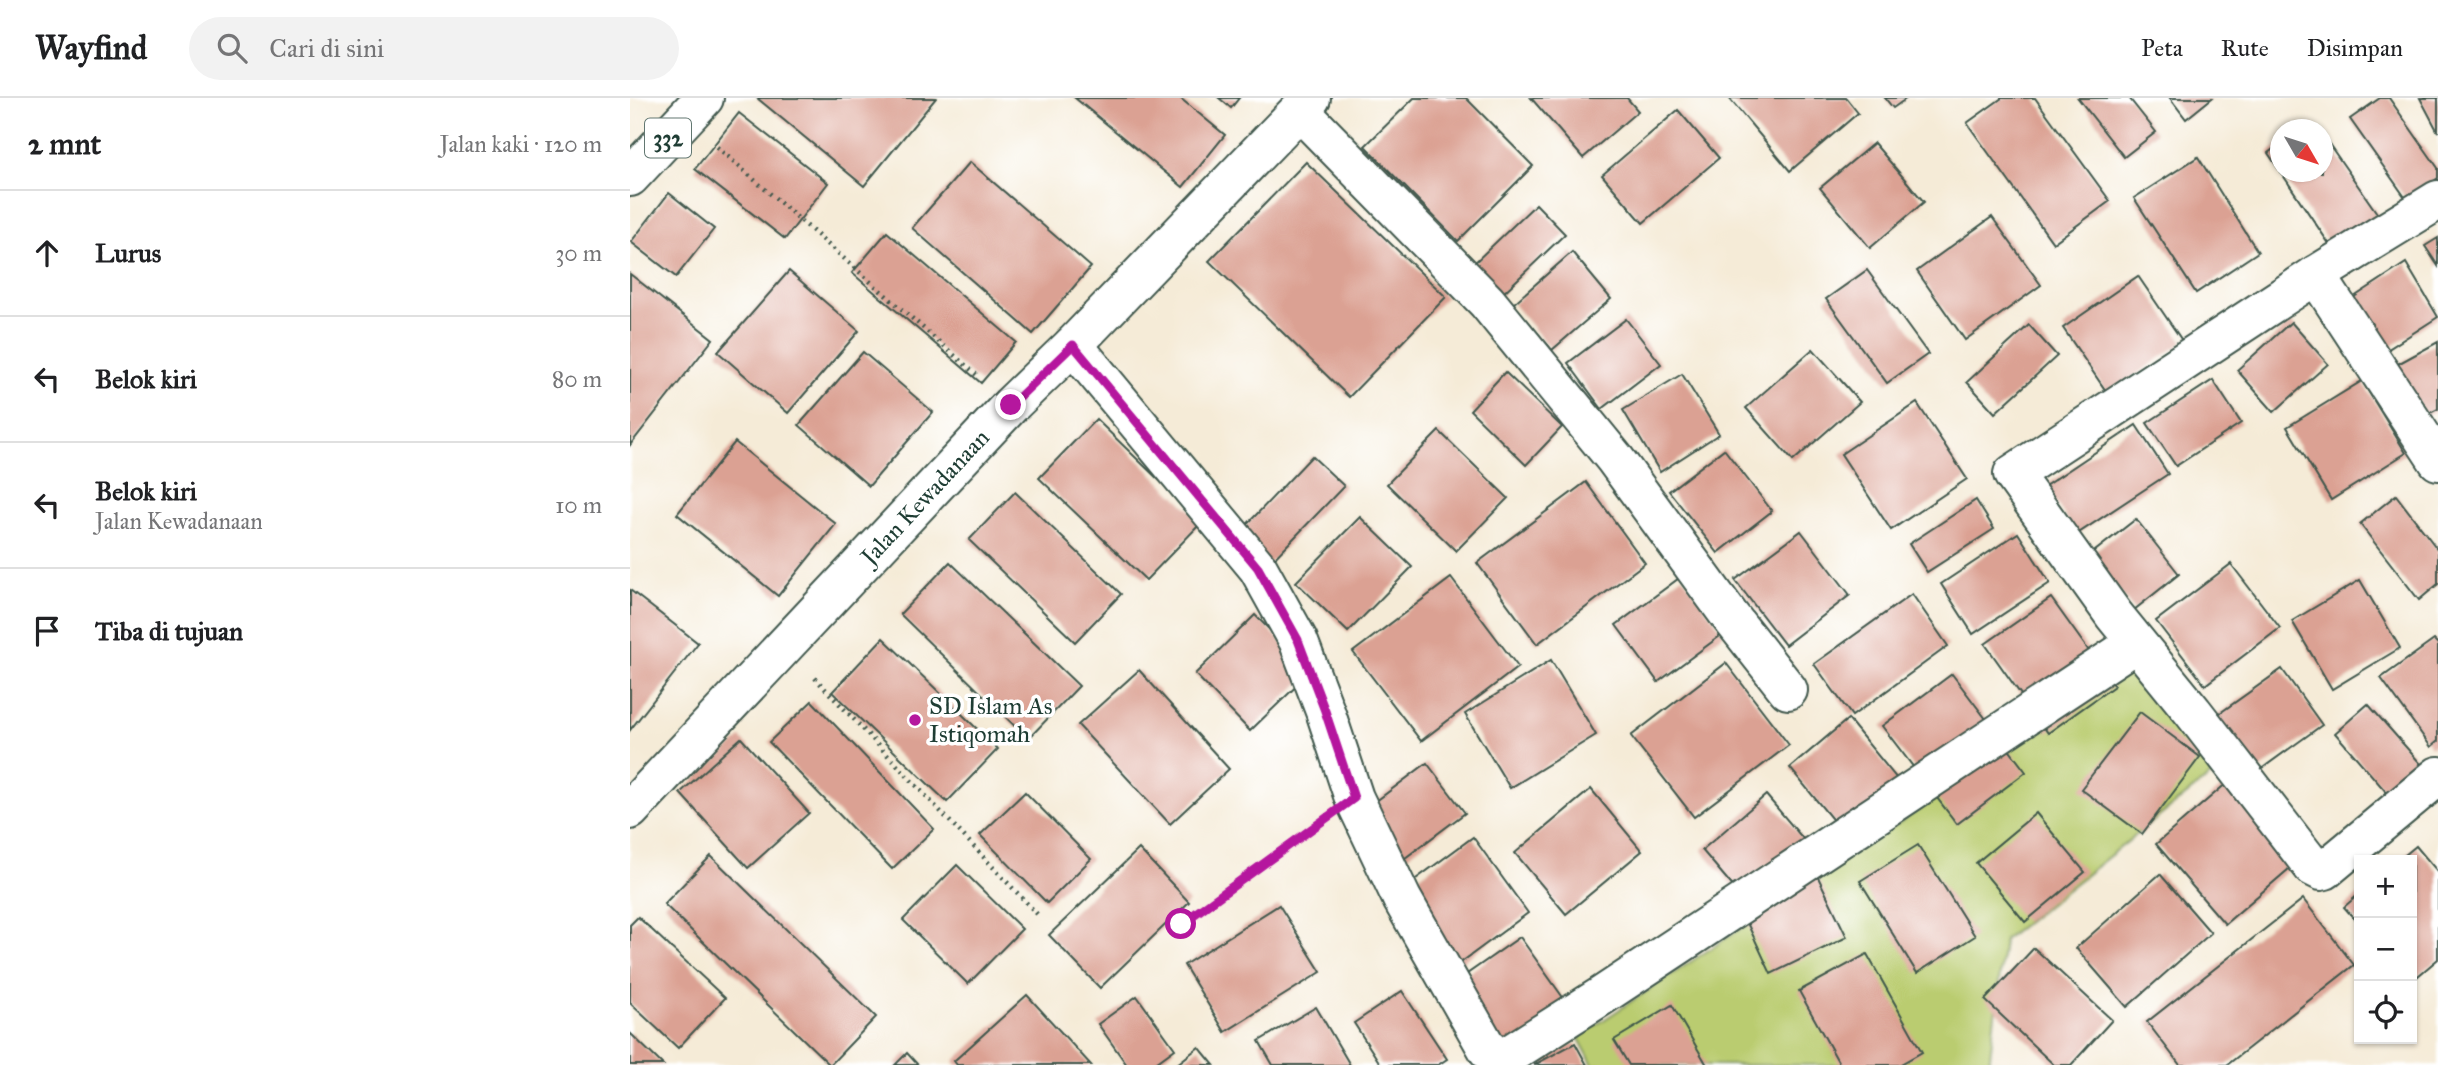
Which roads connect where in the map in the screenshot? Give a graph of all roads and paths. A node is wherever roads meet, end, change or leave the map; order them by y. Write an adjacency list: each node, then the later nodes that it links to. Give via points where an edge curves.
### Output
1 (1306, 104): 6 (street, Jalan Kewadanaan); 11 (street, via 1487,302 1615,459)
2 (695, 109): 3 (street, 332); 7 (path)
3 (630, 177)
4 (2438, 200): 5 (street)
5 (2316, 275): 8 (street); 9 (street, via 2013,474)
6 (1073, 345): 7 (street, Jalan Kewadanaan); 13 (street, via 1258,568 1298,640)
7 (1011, 405): 10 (street, Jalan Kewadanaan)
8 (2438, 461)
9 (2136, 643): 12 (street, via 2317,870 2325,870); 13 (street, via 1507,1056 1495,1058 1488,1050 1402,899)
10 (785, 647): 14 (street, Jalan Kewadanaan); 15 (path)
11 (1788, 690)
12 (2431, 795)
13 (1354, 798): 16 (path)
14 (630, 810)
15 (1039, 916)
16 (1181, 924)

